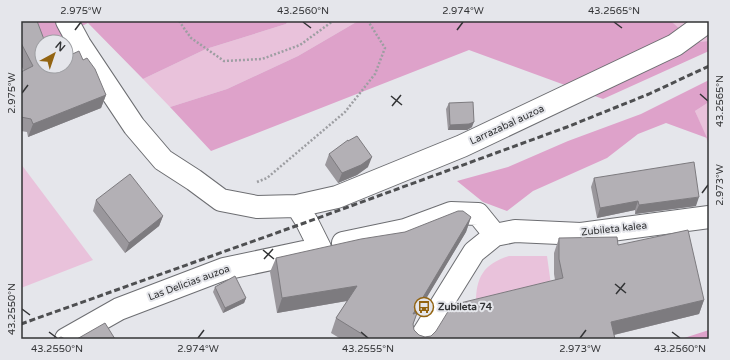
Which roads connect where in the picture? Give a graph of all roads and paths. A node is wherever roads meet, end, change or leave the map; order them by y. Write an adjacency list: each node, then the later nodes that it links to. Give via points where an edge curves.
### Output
1 (67, 21): 7 (street, Larrazabal auzoa, via 134,126 163,160 221,200 257,207)
2 (179, 21): 3 (path, via 191,38 224,61 262,59 300,45)
3 (333, 21)
4 (368, 21): 6 (path, via 385,48 375,74 345,112 266,178)
5 (708, 21): 7 (street, Larrazabal auzoa, via 676,45 462,146 337,197)
6 (254, 184)
7 (297, 206): 10 (street)
8 (709, 218): 9 (street, Zubileta kalea, via 581,234 515,230)
9 (495, 235): 10 (street, Las Delicias auzoa, via 478,214 451,213 405,230); 12 (street, via 474,252)
10 (320, 248): 11 (street, Las Delicias auzoa, via 224,269 119,309)
11 (66, 339)
12 (420, 339)

